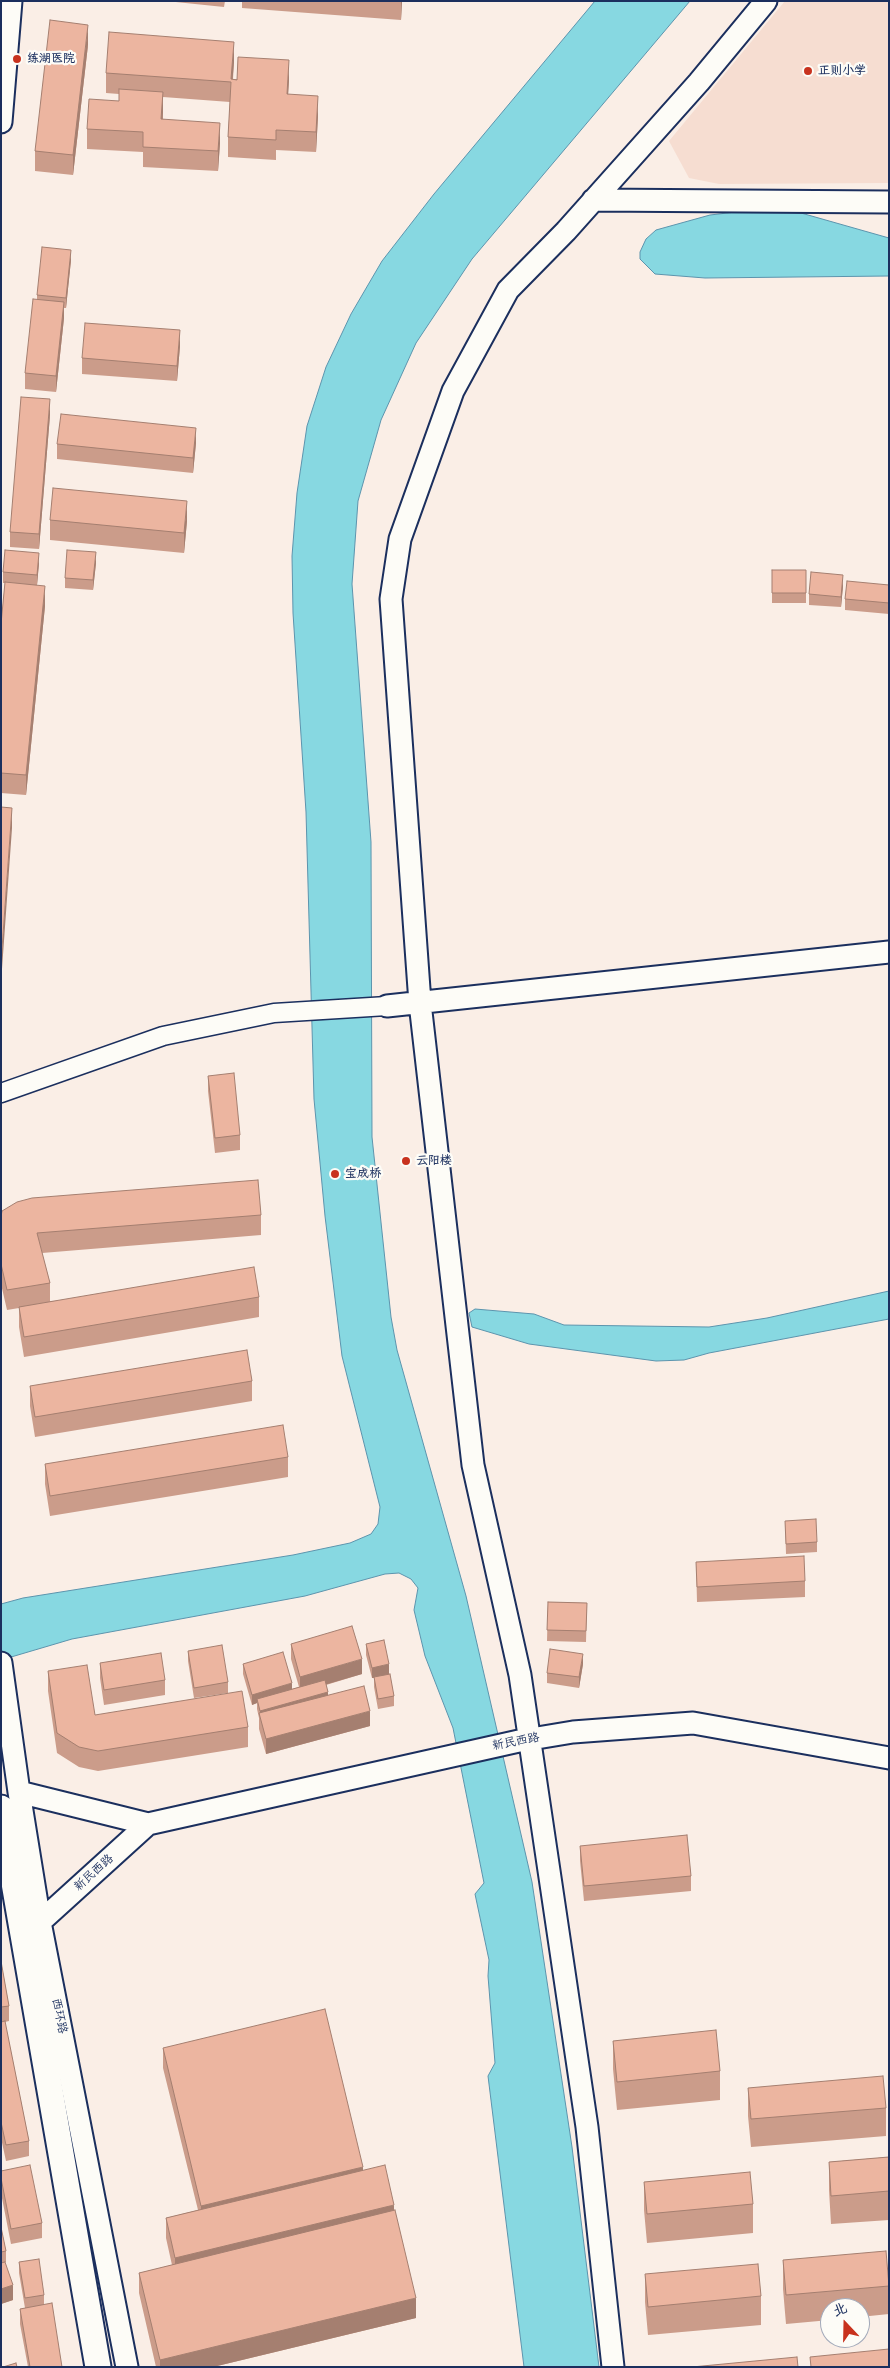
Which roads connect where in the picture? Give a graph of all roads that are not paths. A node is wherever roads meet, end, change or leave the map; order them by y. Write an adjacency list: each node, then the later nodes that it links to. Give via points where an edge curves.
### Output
1 (11, 1): 3 (street)
2 (766, 1): 4 (street, via 699,82)
3 (1, 122)
4 (593, 200): 5 (street); 7 (street, via 508,290 454,391 400,539 391,599)
5 (889, 202)
6 (889, 952): 7 (street)
7 (420, 1003): 8 (street); 11 (street, via 473,1465 520,1675)
8 (386, 1006): 9 (street, via 274,1013 163,1036)
9 (1, 1093)
10 (1, 1664): 13 (street, 西环路, via 7,1696)
11 (523, 1740): 12 (street, 新民西路, via 573,1732 693,1723); 14 (street, 新民西路); 19 (street, via 587,2127)
12 (889, 1758)
13 (10, 1800): 14 (street, 新民西路); 15 (main road, 西环路)
14 (148, 1824): 16 (street, 新民西路)
15 (15, 1875): 16 (street, 西环路); 17 (main road, 西环路)
16 (40, 1922): 18 (street, 西环路)
17 (98, 2367)
18 (127, 2367)
19 (613, 2367)

